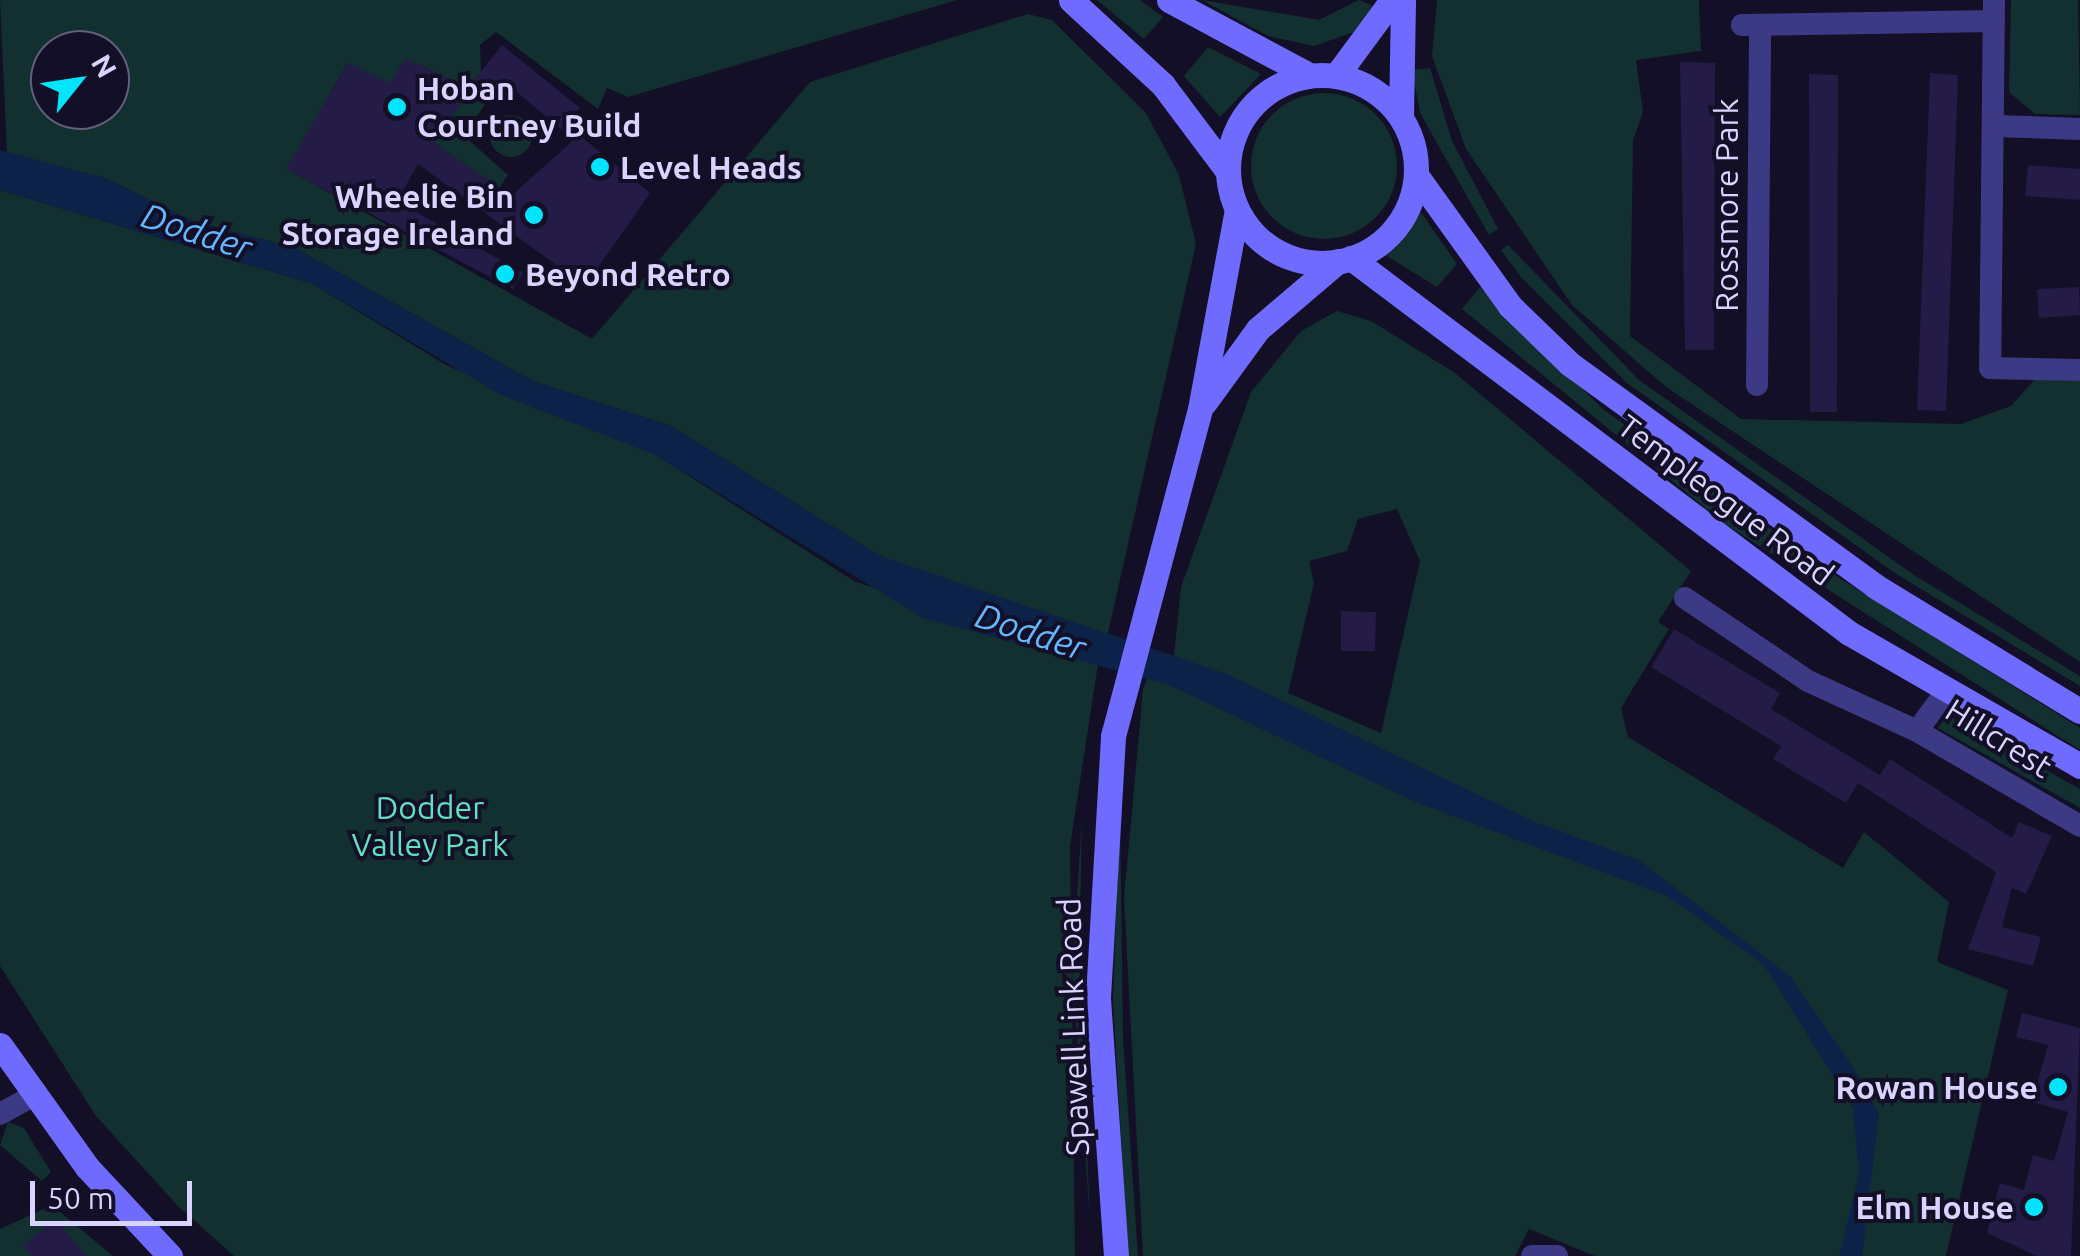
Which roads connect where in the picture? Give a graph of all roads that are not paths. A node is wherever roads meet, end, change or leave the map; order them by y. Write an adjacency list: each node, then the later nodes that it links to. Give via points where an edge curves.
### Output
1 (1071, 0): 11 (main road, via 1163,85)
2 (1168, 0): 6 (main road)
3 (1392, 0): 7 (main road)
4 (1403, 0): 8 (main road)
5 (1994, 11): 9 (street); 16 (street, Rossmore Park, via 1751,25)
6 (1309, 75): 7 (main road); 11 (main road, via 1252,106)
7 (1336, 76): 8 (main road, via 1366,86)
8 (1400, 117): 12 (main road)
9 (1996, 126): 10 (street); 15 (street, via 1990,368)
10 (2080, 129)
11 (1226, 168): 13 (main road)
12 (1416, 175): 14 (main road, via 1396,226); 20 (main road, Templeogue Road, via 1510,306 1570,364 1876,586)
13 (1237, 210): 14 (main road, via 1290,257); 17 (main road)
14 (1344, 260): 17 (main road, via 1258,329); 19 (main road, Templeogue Road, via 1719,540)
15 (2080, 370)
16 (1757, 385)
17 (1200, 409): 28 (main road, Spawell Link Road, via 1144,595 1113,736 1098,997)
18 (1685, 598): 21 (street, via 1808,681)
19 (1945, 692): 21 (street, Hillcrest); 22 (main road, Templeogue Road)
20 (2080, 711)
21 (1917, 731): 23 (street, Hillcrest)
22 (2080, 766)
23 (2080, 826)
24 (0, 1045): 25 (main road)
25 (32, 1096): 26 (street); 27 (main road)
26 (0, 1114)
27 (170, 1256)
28 (1116, 1256)
29 (1532, 1256): 30 (street)
30 (1558, 1256)

